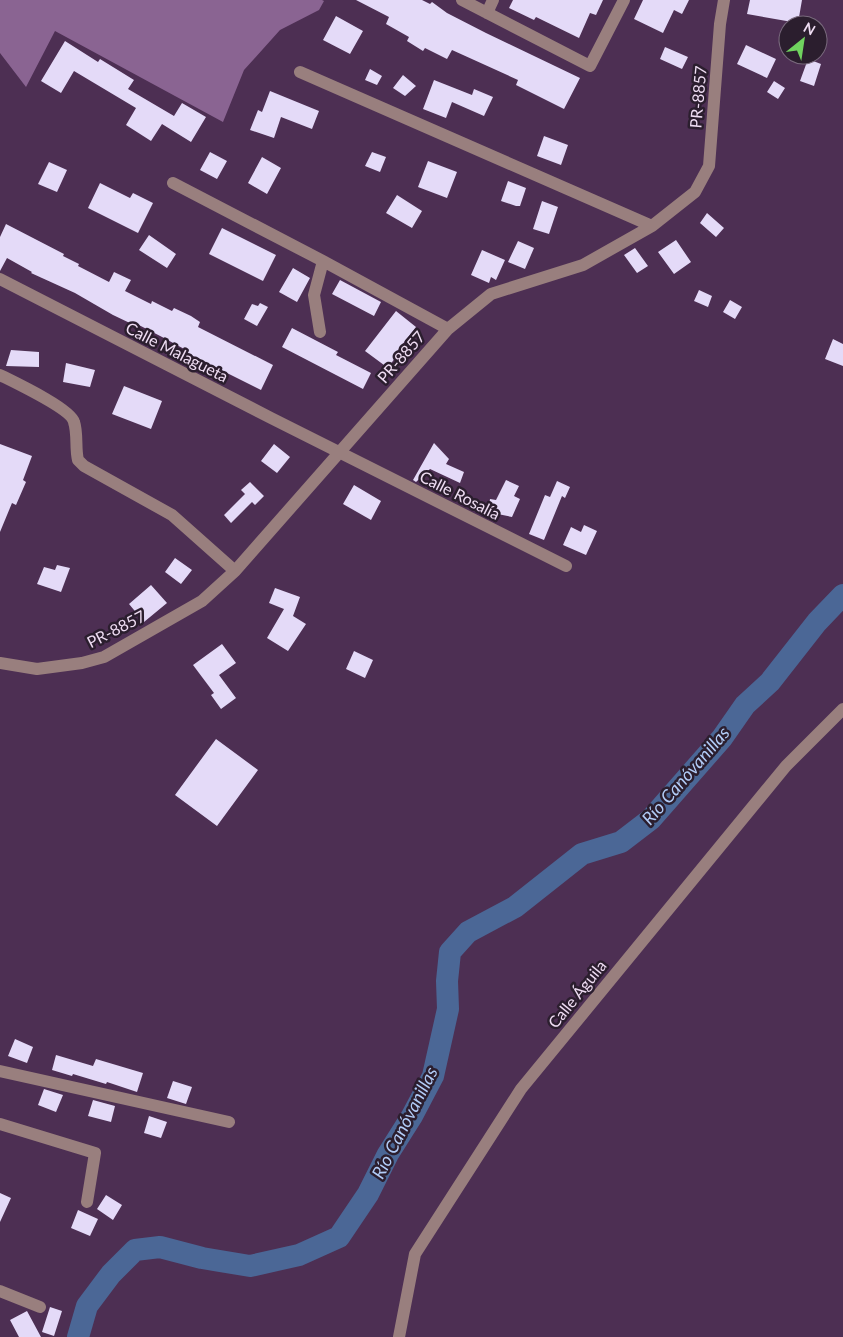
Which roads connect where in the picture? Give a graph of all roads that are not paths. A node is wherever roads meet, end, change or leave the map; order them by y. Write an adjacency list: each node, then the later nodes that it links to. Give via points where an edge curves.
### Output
1 (462, 0): 5 (street)
2 (493, 0): 5 (street)
3 (624, 0): 5 (street, via 590,66)
4 (724, 0): 8 (street, PR-8857, via 709,166 695,192)
5 (487, 13)
6 (300, 72): 8 (street)
7 (173, 183): 9 (street)
8 (652, 226): 11 (street, PR-8857, via 584,265 491,294)
9 (323, 261): 11 (street); 12 (street, via 314,295)
10 (0, 279): 14 (street, Calle Malagueta)
11 (448, 329): 14 (street, PR-8857)
12 (320, 332)
13 (0, 375): 16 (street, via 71,415 78,460 84,466 172,515)
14 (340, 452): 15 (street, Calle Rosalía); 16 (street, PR-8857)
15 (566, 566)
16 (235, 570): 17 (street, PR-8857 / PR-8857, via 202,601 104,657 37,669)
17 (0, 663)
18 (843, 709): 25 (street, Calle Águila, via 786,766 521,1088 415,1254)
19 (0, 1072): 20 (street)
20 (229, 1122)
21 (0, 1124): 22 (street, via 95,1152)
22 (87, 1202)
23 (0, 1291): 24 (street)
24 (40, 1307)
25 (399, 1337)

